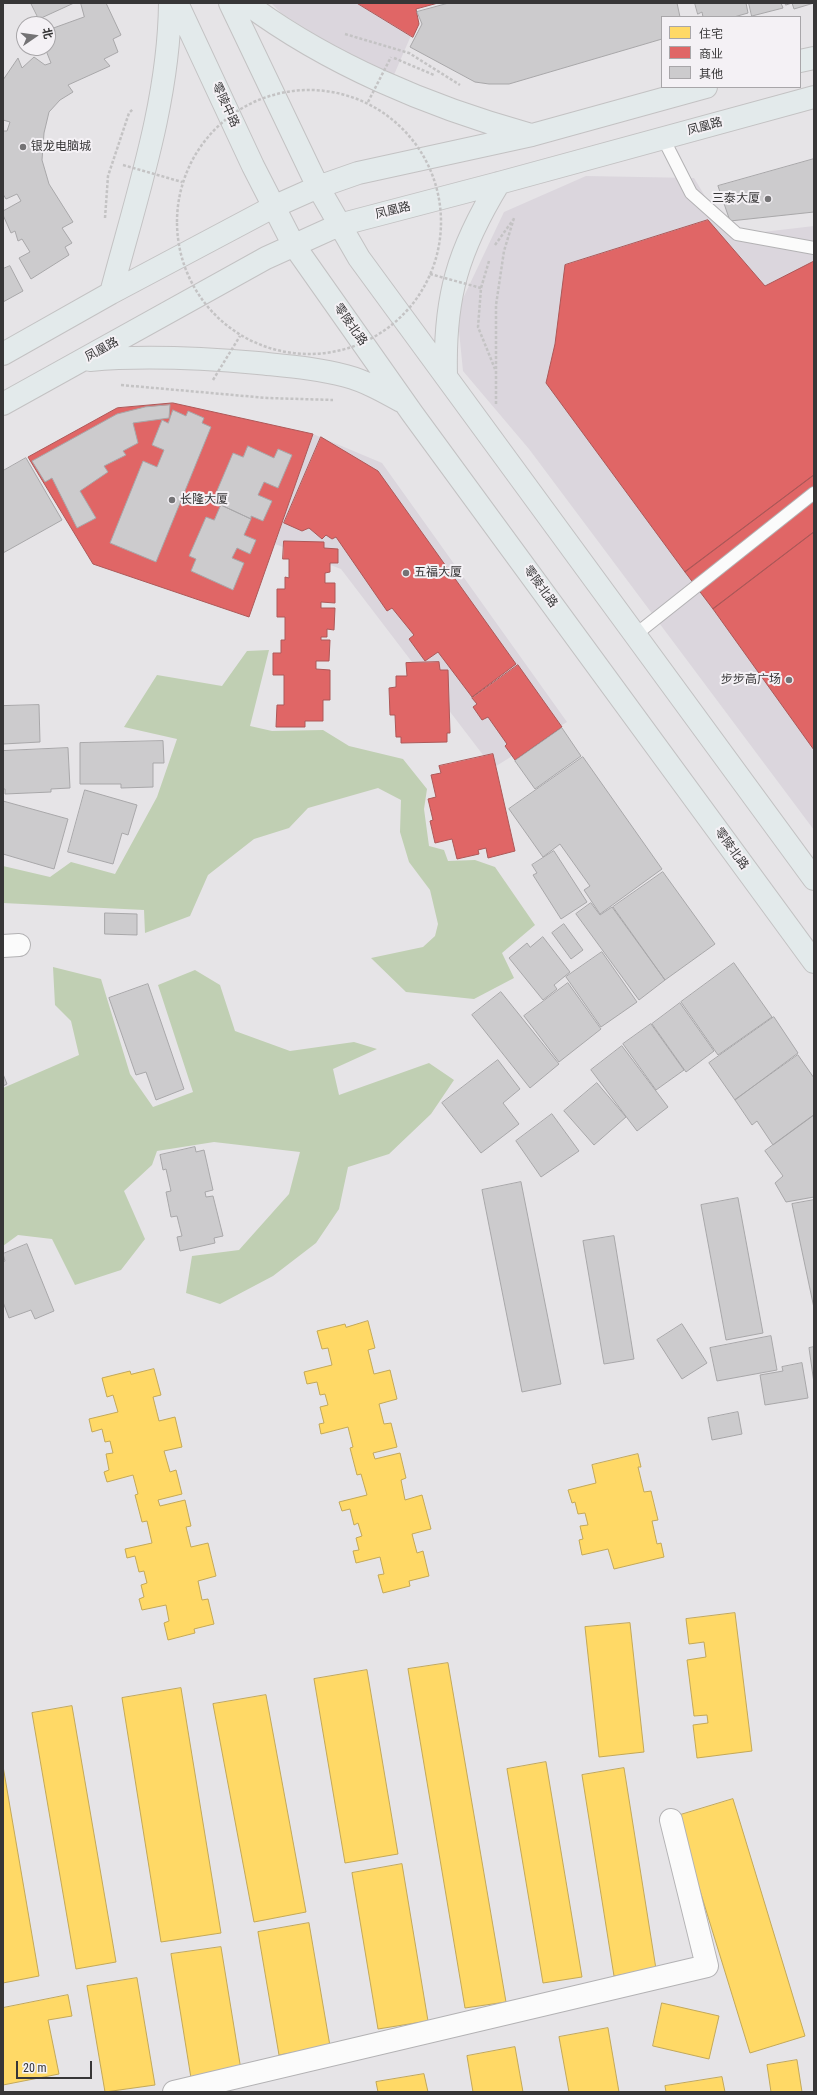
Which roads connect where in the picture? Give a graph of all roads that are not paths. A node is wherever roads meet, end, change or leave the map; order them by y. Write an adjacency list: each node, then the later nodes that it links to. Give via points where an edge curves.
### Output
1 (170, 3): 17 (main road, via 167,59 161,94)
2 (178, 3): 13 (main road, 零陵中路)
3 (230, 3): 12 (main road)
4 (246, 3): 9 (main road, via 270,21 334,57 409,93 450,110)
5 (814, 58): 6 (main road)
6 (801, 61)
7 (702, 88): 9 (main road)
8 (814, 97): 10 (main road, 凤凰路)
9 (532, 135): 12 (main road, via 358,173)
10 (663, 138): 11 (main road, 凤凰路); 16 (lane, via 691,193 737,234)
11 (499, 184): 14 (main road, 凤凰路); 20 (main road, via 482,210 456,272 448,306)
12 (318, 187): 13 (main road); 14 (main road)
13 (273, 207): 15 (main road, 零陵北路); 17 (main road)
14 (339, 225): 15 (main road, 凤凰路); 20 (main road, via 359,258)
15 (293, 244): 19 (main road, 凤凰路); 21 (main road, 零陵北路)
16 (814, 248)
17 (111, 293): 18 (main road)
18 (3, 354)
19 (83, 360): 21 (main road, via 164,357 315,370 346,376); 22 (main road, 凤凰路)
20 (446, 375): 24 (main road)
21 (405, 402): 26 (main road, 零陵北路)
22 (3, 404)
23 (814, 493): 24 (lane)
24 (635, 635): 25 (main road)
25 (814, 879)
26 (814, 962)
27 (672, 1820): 28 (street, via 707,1966)
28 (174, 2092)

